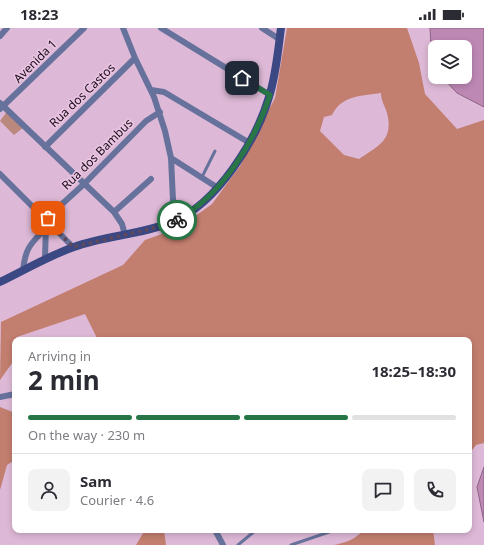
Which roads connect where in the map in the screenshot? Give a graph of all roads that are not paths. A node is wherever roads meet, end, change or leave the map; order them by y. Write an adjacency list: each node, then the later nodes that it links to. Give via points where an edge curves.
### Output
1 (7, 28): 7 (street)
2 (84, 28): 12 (street, Avenida 1)
3 (123, 28): 9 (street)
4 (161, 28): 11 (street)
5 (262, 28): 8 (street)
6 (281, 28): 8 (main road)
7 (0, 36)
8 (279, 39): 11 (main road)
9 (135, 58): 10 (street); 15 (street, Rua dos Castos)
10 (151, 90): 13 (street); 14 (street, via 164,92)
11 (270, 95): 14 (main road)
12 (1, 106): 15 (street)
13 (160, 112): 17 (street); 21 (street, Rua dos Bambus, via 146,121)
14 (248, 142): 22 (main road)
15 (45, 147): 21 (street)
16 (215, 151): 19 (lane)
17 (171, 158): 19 (street); 25 (street)
18 (0, 174): 24 (street)
19 (202, 177): 22 (street)
20 (151, 179): 23 (street)
21 (84, 184): 23 (street); 24 (street, Rua dos Bambus)
22 (218, 188): 25 (main road, via 198,207)
23 (114, 212): 27 (street, via 122,224)
24 (47, 220): 26 (street); 28 (street)
25 (174, 221): 27 (main road)
26 (45, 229): 29 (street); 30 (street, via 24,254)
27 (125, 235): 28 (main road)
28 (73, 247): 29 (main road)
29 (45, 259): 30 (main road)
30 (23, 270): 31 (main road)
31 (1, 280)
32 (12, 395): 33 (street)
33 (0, 397)
34 (216, 533): 37 (street)
35 (252, 533): 38 (lane)
36 (326, 533): 39 (lane)
37 (222, 545)
38 (238, 545)
39 (291, 545)

